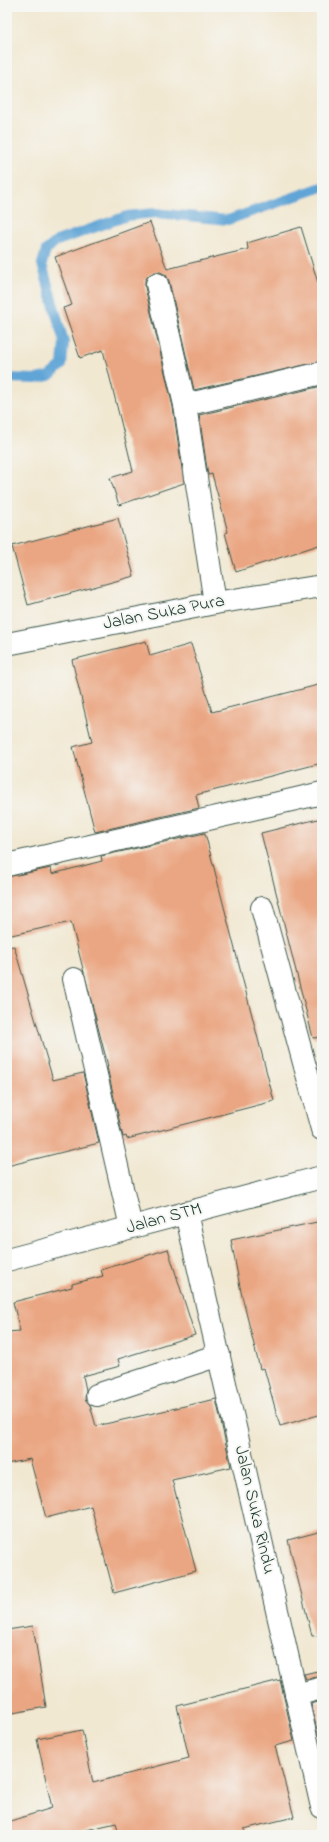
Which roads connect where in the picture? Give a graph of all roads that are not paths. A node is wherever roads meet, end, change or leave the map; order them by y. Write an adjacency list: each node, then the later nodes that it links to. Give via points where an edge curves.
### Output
1 (157, 284): 3 (street)
2 (322, 373): 3 (street)
3 (185, 405): 5 (street)
4 (322, 586): 5 (street, Jalan Suka Pura)
5 (215, 603): 6 (street, Jalan Suka Pura)
6 (7, 644)
7 (322, 793): 8 (street)
8 (7, 865)
9 (262, 908): 11 (street)
10 (74, 979): 14 (street)
11 (322, 1129)
12 (322, 1178): 13 (street, Jalan STM)
13 (186, 1213): 14 (street, Jalan STM); 16 (street, Jalan Suka Rindu)
14 (131, 1227): 15 (street, Jalan STM)
15 (7, 1260)
16 (219, 1355): 17 (street); 19 (street, Jalan Suka Rindu)
17 (97, 1395)
18 (322, 1688): 19 (street)
19 (296, 1695): 20 (street, Jalan Suka Rindu)
20 (322, 1807)

